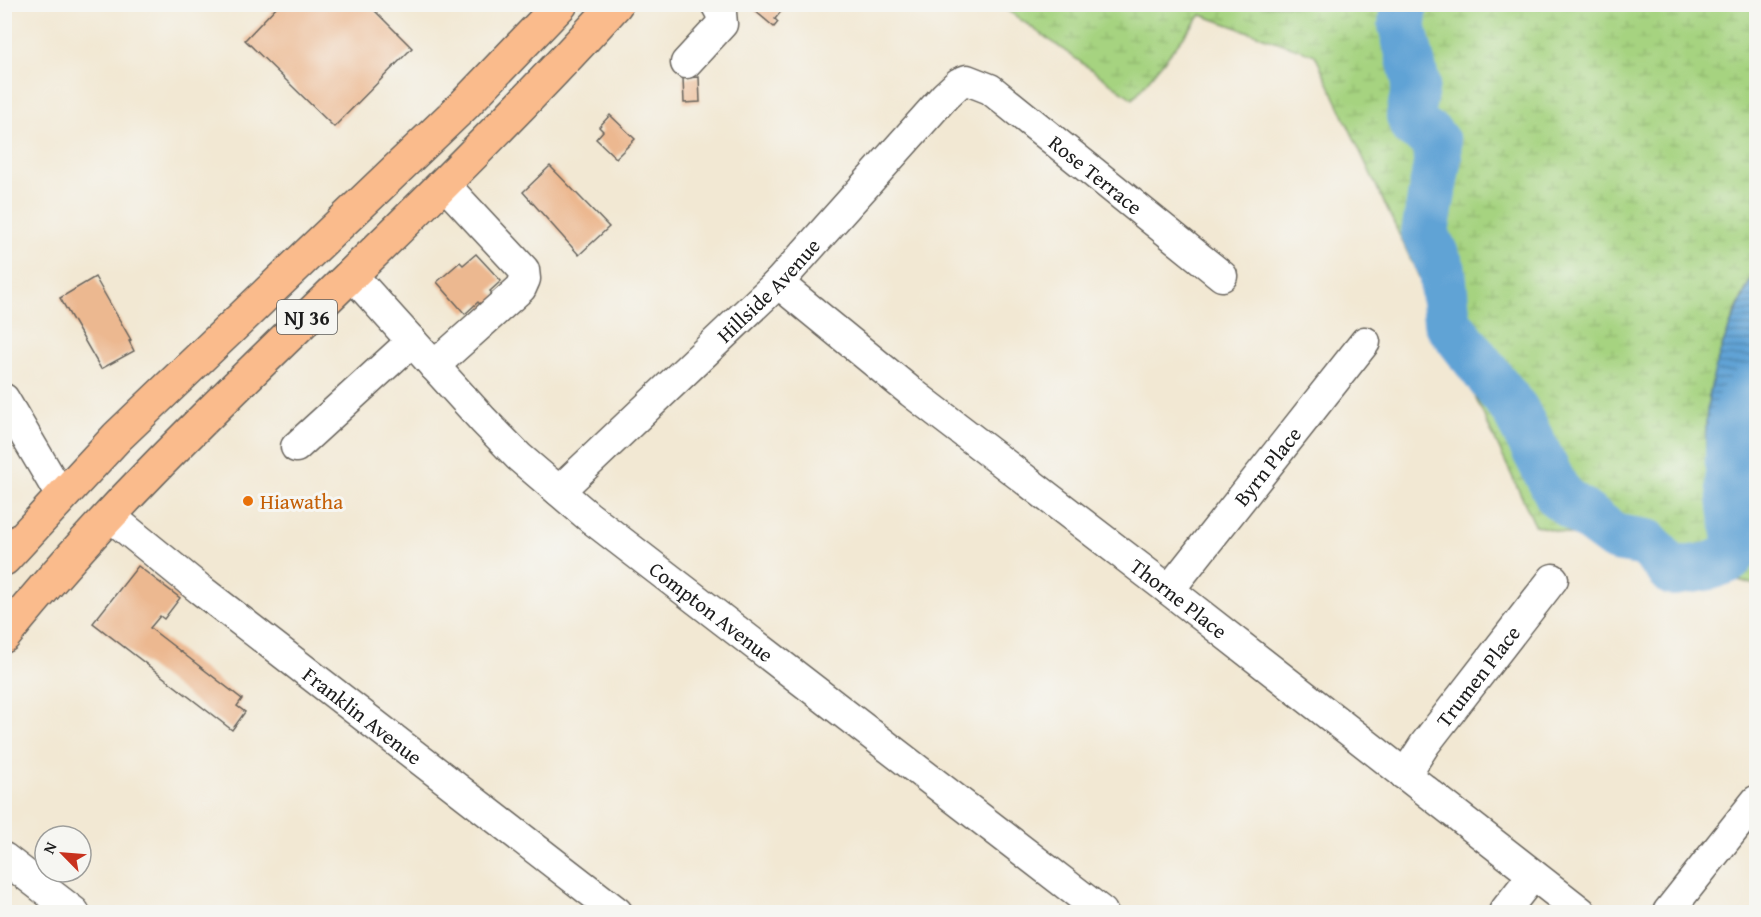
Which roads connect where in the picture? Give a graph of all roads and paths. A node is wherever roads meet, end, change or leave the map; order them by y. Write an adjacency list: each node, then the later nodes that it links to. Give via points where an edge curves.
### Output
1 (616, 4): 6 (highway, NJ 36)
2 (716, 4): 4 (street, via 722,24)
3 (556, 6): 16 (highway, NJ 36, via 464,105 117,437)
4 (686, 63)
5 (967, 80): 8 (street, Rose Terrace, via 990,89); 9 (street, Hillside Avenue, via 945,96)
6 (444, 184): 7 (highway, NJ 36); 12 (street, via 524,270 525,279 521,288)
7 (352, 274): 10 (street, Compton Avenue); 17 (highway, NJ 36)
8 (1222, 276)
9 (778, 283): 15 (street, Hillside Avenue); 20 (street, Thorne Place, via 911,392)
10 (412, 341): 12 (street, Compton Avenue); 14 (street)
11 (1365, 342): 20 (street, Byrn Place)
12 (434, 366): 15 (street, Compton Avenue, via 519,458)
13 (4, 399): 16 (street)
14 (296, 447)
15 (559, 490): 28 (street, Compton Avenue)
16 (61, 496): 18 (highway, NJ 36)
17 (110, 516): 21 (highway, NJ 36); 27 (street, Franklin Avenue)
18 (4, 559)
19 (1553, 579): 22 (street, Trumen Place)
20 (1169, 590): 22 (street, Thorne Place)
21 (4, 636)
22 (1405, 775): 25 (street, Thorne Place)
23 (1756, 801): 31 (street)
24 (4, 858): 26 (street)
25 (1533, 875): 29 (street); 30 (street, Thorne Place)
26 (74, 912)
27 (617, 912)
28 (1102, 912)
29 (1504, 912)
30 (1581, 912)
31 (1668, 912)

